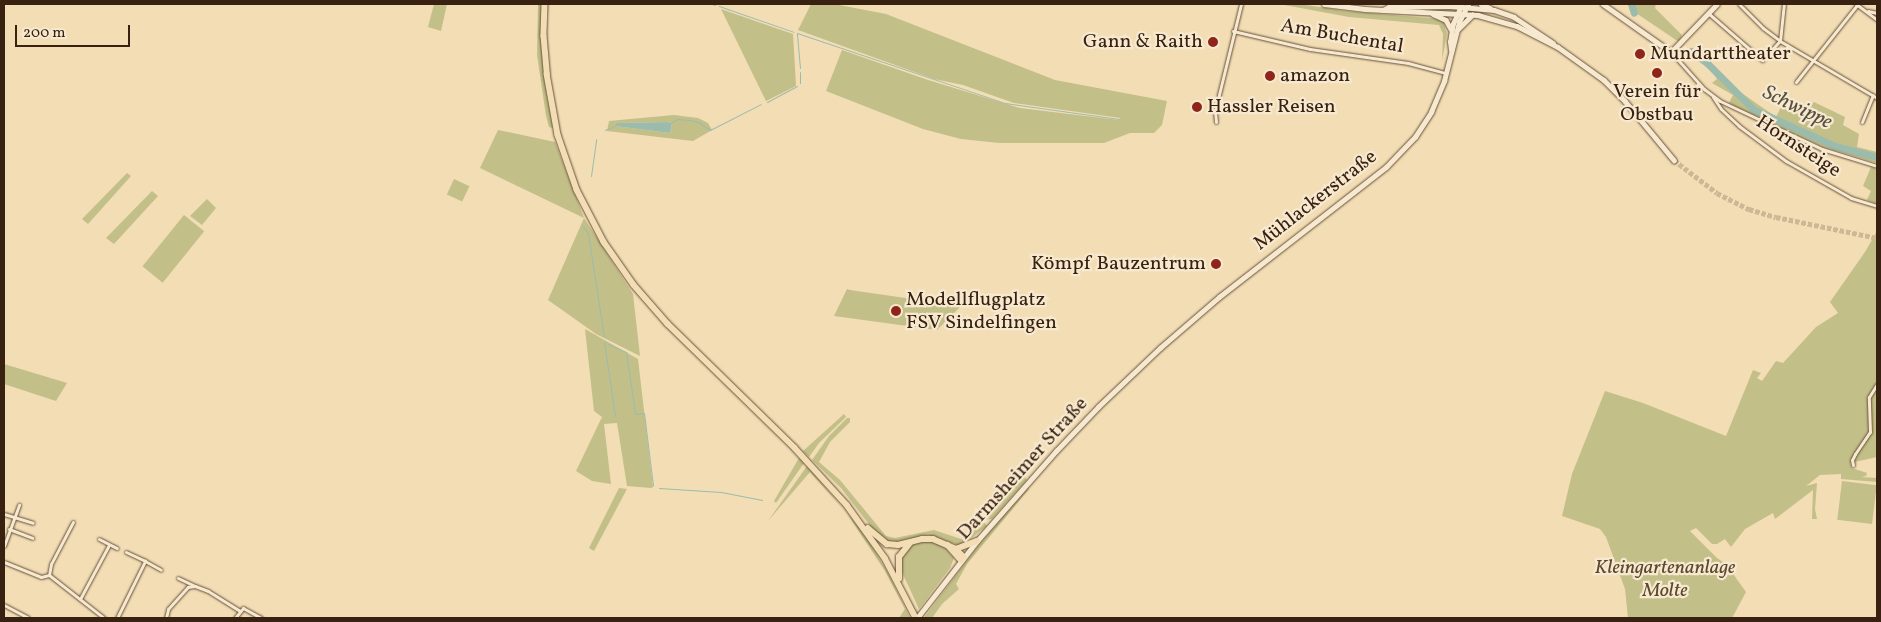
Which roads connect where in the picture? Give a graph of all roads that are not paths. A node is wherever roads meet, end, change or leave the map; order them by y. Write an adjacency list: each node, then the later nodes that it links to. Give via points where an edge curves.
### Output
1 (547, 4): 46 (highway, via 550,98 564,154 586,208 611,253 672,329 806,459)
2 (1241, 4): 22 (street)
3 (1324, 4): 13 (street)
4 (1444, 4): 12 (street)
5 (1481, 4): 14 (street)
6 (1603, 4): 26 (street)
7 (1715, 4): 17 (street)
8 (1739, 4): 24 (street)
9 (1784, 4): 24 (street)
10 (1856, 4): 15 (street); 27 (street)
11 (1464, 5): 12 (street); 14 (street); 19 (street, Mühlackerstraße)
12 (1438, 6): 13 (street)
13 (1382, 10): 16 (street)
14 (1494, 10): 25 (street, via 1522,21)
15 (1868, 11): 18 (street); 21 (street)
16 (1430, 12): 19 (street); 23 (street, via 1446,20)
17 (1708, 13): 24 (street, via 1762,60); 26 (street)
18 (1877, 13)
19 (1459, 14): 20 (street); 23 (street, Mühlackerstraße)
20 (1474, 15): 23 (street); 25 (street, via 1509,23)
21 (1877, 20)
22 (1233, 31): 28 (street, Am Buchental, via 1310,49 1408,63); 33 (street, via 1215,111)
23 (1454, 31): 28 (street, Mühlackerstraße)
24 (1780, 41): 27 (street)
25 (1558, 47): 35 (street, via 1612,86)
26 (1672, 52): 31 (street, Hornsteige)
27 (1812, 59): 29 (street); 30 (street)
28 (1446, 73): 38 (street, Mühlackerstraße, via 1424,126 1386,167 1219,296)
29 (1796, 82)
30 (1873, 95): 32 (street); 34 (street)
31 (1713, 97): 36 (street, via 1822,149); 37 (street, Hornsteige, via 1739,126 1786,161 1851,198)
32 (1877, 98)
33 (1216, 122)
34 (1862, 122)
35 (1674, 160)
36 (1877, 166)
37 (1877, 206)
38 (1160, 348): 50 (street, Darmsheimer Straße, via 1056,451)
39 (1877, 384): 40 (street, via 1869,397 1870,432 1855,454)
40 (1853, 465)
41 (19, 505): 43 (street)
42 (4, 514): 43 (street)
43 (14, 517): 45 (street); 47 (street)
44 (73, 522): 62 (street, via 51,564)
45 (33, 524)
46 (862, 524): 51 (highway, via 887,544); 64 (highway)
47 (9, 529): 48 (street); 54 (street)
48 (32, 538)
49 (99, 539): 52 (street)
50 (977, 541): 56 (highway); 58 (street, Darmsheimer Straße)
51 (912, 542): 53 (highway, via 933,539); 64 (highway, via 898,560)
52 (109, 545): 55 (street); 66 (street)
53 (948, 545): 56 (highway); 58 (highway)
54 (4, 546)
55 (117, 548)
56 (956, 548): 58 (highway)
57 (126, 552): 59 (street)
58 (963, 559): 75 (street, Darmsheimer Straße)
59 (144, 561): 61 (street); 71 (street)
60 (4, 562): 62 (street, via 41,576)
61 (161, 570)
62 (49, 575): 66 (street)
63 (178, 578): 65 (street)
64 (900, 583): 75 (highway)
65 (195, 586): 68 (street); 72 (street, via 188,587 168,609)
66 (80, 599): 70 (street)
67 (4, 605): 69 (street)
68 (242, 609): 73 (street); 74 (street)
69 (28, 618)
70 (104, 618)
71 (117, 618)
72 (166, 618)
73 (235, 618)
74 (261, 618)
75 (917, 618)

